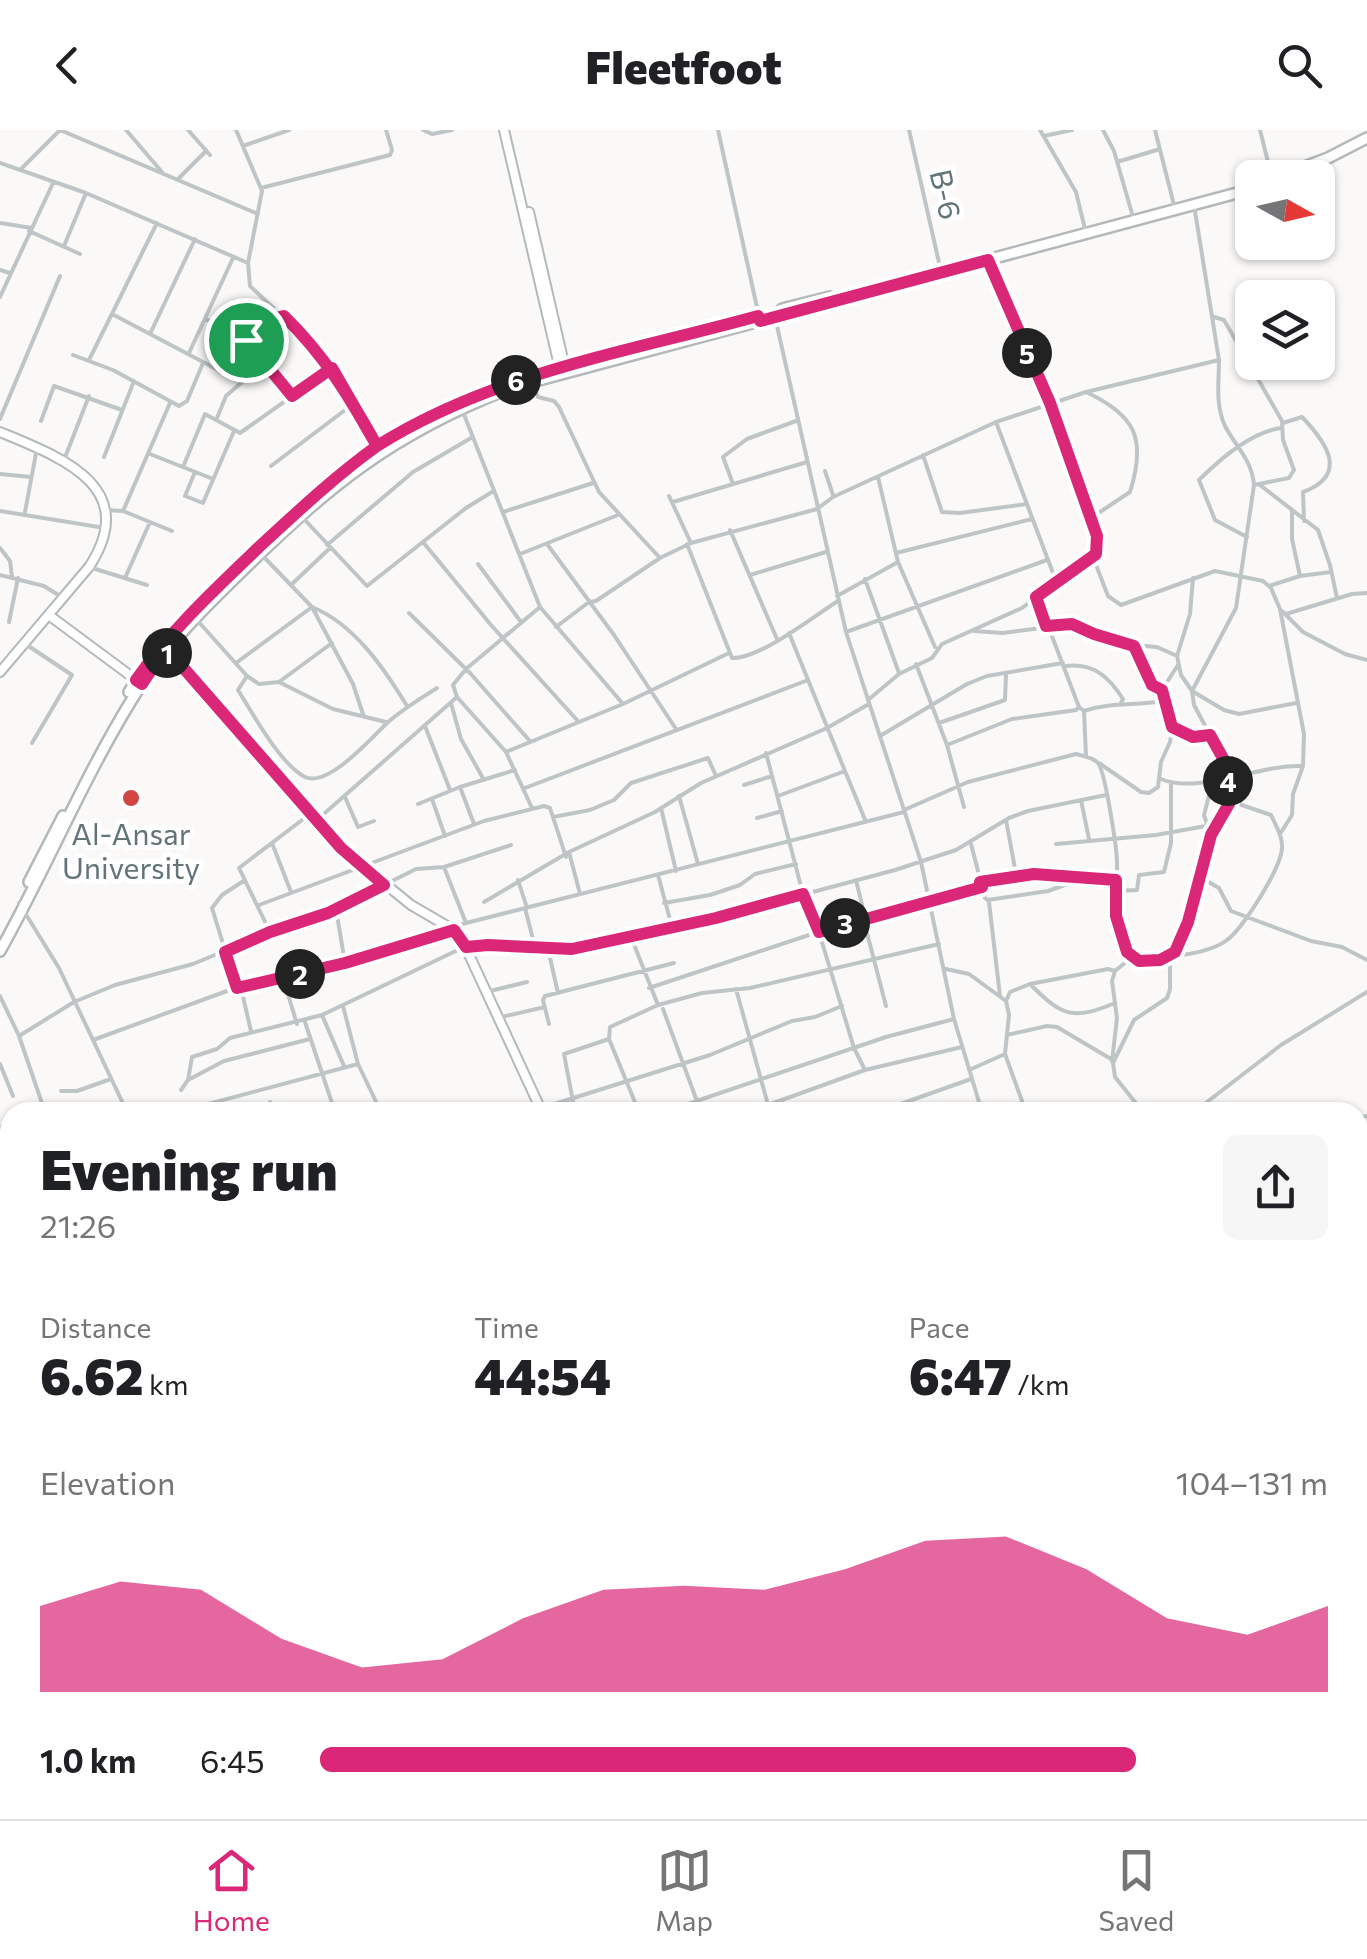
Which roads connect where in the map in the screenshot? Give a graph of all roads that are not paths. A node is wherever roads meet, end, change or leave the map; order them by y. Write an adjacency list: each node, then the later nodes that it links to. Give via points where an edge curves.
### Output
1 (60, 130): 26 (street); 27 (street)
2 (126, 130): 27 (street)
3 (188, 130): 28 (street, via 208,153)
4 (236, 130): 19 (street)
5 (288, 130): 19 (street)
6 (386, 130): 30 (street, via 390,155)
7 (424, 130): 8 (street)
8 (452, 130)
9 (507, 130): 68 (street)
10 (718, 130): 58 (street)
11 (909, 130): 48 (street, B-6)
12 (1040, 130): 17 (street)
13 (1072, 130): 17 (street)
14 (1103, 130): 24 (street)
15 (1154, 130): 20 (street)
16 (1260, 130): 21 (street)
17 (1044, 136): 40 (street, via 1076,192)
18 (1367, 141): 22 (main road); 23 (main road)
19 (243, 146): 30 (street)
20 (1160, 149): 24 (street); 35 (street)
21 (1269, 160)
22 (1323, 160)
23 (1327, 160)
24 (1117, 162): 37 (street)
25 (0, 163): 26 (street)
26 (21, 169): 29 (street)
27 (165, 176): 28 (street)
28 (176, 180): 36 (street)
29 (54, 181): 33 (street); 41 (street)
30 (261, 188): 36 (street)
31 (1235, 190): 35 (main road)
32 (1235, 192): 34 (main road)
33 (86, 194): 39 (street); 43 (street)
34 (1194, 205): 46 (main road); 55 (street)
35 (1174, 206): 37 (main road)
36 (259, 214): 47 (street)
37 (1133, 217): 40 (main road)
38 (0, 223): 41 (street)
39 (157, 223): 42 (street); 53 (street)
40 (1086, 229): 48 (main road)
41 (30, 230): 43 (street); 50 (street)
42 (195, 239): 45 (street); 59 (street)
43 (64, 246): 44 (street)
44 (80, 254)
45 (234, 258): 47 (street); 57 (street)
46 (988, 260): 56 (main road); 76 (street)
47 (248, 264): 54 (street, via 250,286)
48 (940, 267): 58 (main road)
49 (0, 270): 50 (street)
50 (10, 272): 52 (street)
51 (60, 276): 80 (street)
52 (0, 296)
53 (112, 314): 59 (street); 63 (street)
54 (284, 316): 60 (street, via 266,321); 67 (street)
55 (1214, 316): 64 (street); 85 (street, via 1224,320)
56 (775, 317): 58 (main road); 83 (street)
57 (206, 319): 60 (street); 61 (street)
58 (759, 319): 68 (main road)
59 (149, 335): 61 (street)
60 (246, 340): 65 (street)
61 (188, 354): 66 (street)
62 (73, 355): 63 (street)
63 (89, 360): 69 (street)
64 (1219, 360): 72 (street); 90 (street, via 1220,411)
65 (265, 362): 70 (street); 74 (street)
66 (204, 363): 70 (street); 75 (street, via 187,401)
67 (332, 368): 74 (street); 77 (street)
68 (563, 370): 71 (main road); 89 (main road, via 458,402)
69 (134, 382): 75 (street); 79 (street)
70 (240, 382): 81 (street)
71 (532, 382): 78 (main road); 105 (street, via 538,397 556,402)
72 (1086, 392): 76 (street); 122 (street, via 1118,409 1134,429 1137,447 1130,492)
73 (88, 396): 79 (street); 82 (street, via 54,386); 95 (street)
74 (292, 396): 86 (street, via 245,431)
75 (170, 403): 92 (street)
76 (1050, 403): 84 (street); 122 (street)
77 (352, 404): 89 (street); 97 (street)
78 (461, 407): 88 (street); 120 (main road, via 384,448)
79 (122, 410): 94 (street)
80 (0, 419)
81 (217, 419): 86 (street); 98 (street, via 203,416)
82 (41, 421)
83 (798, 421): 96 (street); 106 (street, via 758,434 724,457)
84 (996, 422): 93 (street); 112 (street)
85 (1282, 426): 90 (street); 107 (street, via 1292,476); 124 (street, via 1302,417 1332,464 1322,483 1303,492)
86 (234, 430): 104 (street)
87 (0, 432): 91 (street)
88 (471, 438): 108 (street); 133 (street, via 413,472)
89 (377, 446): 200 (main road, via 216,588)
90 (1239, 446): 107 (street); 129 (street, via 1198,484 1215,520)
91 (38, 448): 95 (street); 103 (street)
92 (150, 454): 98 (street); 117 (street)
93 (922, 455): 102 (street); 112 (street, via 942,512)
94 (104, 457)
95 (64, 460): 114 (street, via 90,478)
96 (806, 462): 106 (street); 113 (street)
97 (271, 466)
98 (183, 467): 100 (street)
99 (825, 471): 110 (street)
100 (195, 472): 104 (street); 104 (street, via 187,499 206,501)
101 (0, 474): 103 (street)
102 (878, 476): 110 (street); 137 (street)
103 (31, 477): 119 (street)
104 (213, 479)
105 (594, 483): 118 (street); 121 (street)
106 (733, 484): 111 (street)
107 (1256, 484): 115 (street); 129 (street)
108 (492, 492): 118 (street); 130 (street)
109 (670, 496): 111 (street)
110 (834, 497): 113 (street)
111 (673, 502): 131 (street)
112 (1027, 504): 123 (street)
113 (817, 509): 127 (street); 135 (street)
114 (104, 510): 117 (street); 126 (street)
115 (1292, 510): 124 (street); 149 (street)
116 (0, 511): 119 (street)
117 (122, 511): 125 (street)
118 (502, 512): 138 (street)
119 (24, 514): 126 (street)
120 (300, 515): 133 (street); 136 (main road)
121 (618, 515): 132 (street); 139 (street)
122 (1092, 517): 140 (street, via 1098,546)
123 (1032, 520): 137 (street); 141 (street)
124 (1304, 521): 145 (street, via 1322,536)
125 (150, 522): 128 (street); 151 (street)
126 (105, 528): 144 (street)
127 (730, 530): 131 (street); 148 (street)
128 (172, 532)
129 (1247, 537): 146 (street)
130 (423, 542): 133 (street, via 367,586); 180 (street)
131 (689, 543): 139 (street); 187 (street)
132 (547, 544): 138 (street); 163 (street)
133 (329, 546): 156 (street)
134 (0, 548): 150 (street)
135 (826, 552): 148 (street); 161 (street)
136 (260, 553): 156 (street); 171 (main road)
137 (896, 553): 142 (street)
138 (520, 554): 165 (street)
139 (660, 558): 163 (street)
140 (1093, 558): 152 (street, via 1108,596 1121,605); 154 (street)
141 (1046, 560): 154 (street); 166 (street)
142 (898, 562): 153 (street); 166 (street)
143 (478, 564): 174 (street)
144 (89, 567): 151 (street); 160 (street)
145 (1331, 572): 149 (street); 162 (street)
146 (1241, 574): 152 (street, via 1216,571); 157 (street); 205 (street, via 1232,619)
147 (0, 575): 150 (street)
148 (748, 576): 181 (street)
149 (1300, 576): 157 (street)
150 (15, 578): 160 (street); 173 (street)
151 (125, 578): 155 (street)
152 (1192, 578): 188 (street)
153 (865, 579): 161 (street); 172 (street)
154 (1058, 583): 159 (street)
155 (146, 584)
156 (292, 584): 164 (street)
157 (1269, 586): 167 (street)
158 (1367, 593): 162 (street)
159 (1036, 597): 175 (street); 177 (street)
160 (64, 598): 170 (street)
161 (838, 598): 178 (street); 179 (street)
162 (1337, 598): 169 (street)
163 (589, 602): 176 (street); 203 (street)
164 (312, 606): 182 (street); 190 (street); 214 (street, via 356,636)
165 (540, 607): 174 (street); 176 (street)
166 (918, 608): 172 (street); 185 (street)
167 (1280, 609): 169 (street); 210 (street)
168 (409, 612): 194 (street)
169 (1286, 614): 189 (street, via 1303,632)
170 (50, 616): 183 (street); 200 (street)
171 (194, 617): 186 (main road); 190 (street)
172 (882, 619): 179 (street); 197 (street)
173 (9, 622)
174 (521, 622): 180 (street)
175 (1046, 626): 177 (street); 184 (street, via 1072,624); 192 (street)
176 (556, 627): 212 (street)
177 (970, 631): 185 (street)
178 (789, 632): 181 (street); 199 (street)
179 (846, 632): 208 (street)
180 (502, 638): 194 (street); 217 (street)
181 (777, 639): 187 (street, via 738,659)
182 (332, 643): 201 (street); 216 (street)
183 (24, 644): 195 (street); 227 (street, via 72,675)
184 (1134, 646): 188 (street); 204 (street, via 1152,685)
185 (936, 649): 191 (street)
186 (164, 651): 200 (main road); 261 (street)
187 (729, 654): 203 (street)
188 (1177, 656): 193 (street)
189 (1367, 660)
190 (236, 663): 198 (street)
191 (916, 664): 197 (street); 213 (street)
192 (1064, 664): 196 (street); 209 (street, via 1103,674); 215 (street)
193 (1178, 664): 204 (street); 205 (street)
194 (466, 669): 206 (street, via 454,682); 226 (street)
195 (0, 672)
196 (1006, 673): 213 (street); 219 (street, via 1005,700)
197 (899, 674): 208 (street)
198 (248, 676): 201 (street, via 259,684); 218 (street, via 238,690 280,752 310,779 349,759)
199 (808, 680): 222 (street); 223 (street)
200 (139, 682): 306 (main road)
201 (279, 682): 216 (street)
202 (437, 688): 214 (street)
203 (652, 690): 212 (street); 223 (street)
204 (1162, 690): 207 (street)
205 (1192, 691): 210 (street, via 1239,714); 224 (street)
206 (457, 697): 211 (street); 229 (street)
207 (1164, 701): 209 (street); 221 (street)
208 (868, 702): 222 (street); 225 (street)
209 (1121, 702): 215 (street)
210 (1297, 702): 233 (street)
211 (451, 703): 220 (street); 240 (street)
212 (623, 704): 217 (street)
213 (932, 704): 219 (street); 225 (street)
214 (408, 708): 218 (street)
215 (1082, 709): 228 (street, via 1012,720); 231 (street)
216 (364, 717): 218 (street)
217 (578, 721): 226 (street)
218 (388, 723)
219 (940, 723): 228 (street)
220 (425, 726): 247 (street); 251 (street)
221 (1172, 727): 224 (street, via 1193,737); 239 (street)
222 (827, 728): 230 (street); 235 (street)
223 (676, 730): 246 (street)
224 (1210, 735): 238 (street)
225 (880, 736): 260 (street)
226 (529, 740): 229 (street)
227 (32, 743)
228 (947, 744): 245 (street)
229 (506, 752): 234 (street)
230 (766, 753): 236 (street); 237 (street)
231 (1086, 756): 232 (street); 245 (street)
232 (1099, 763): 239 (street, via 1141,792 1158,787); 248 (street)
233 (1303, 766): 238 (street); 270 (street, via 1292,815)
234 (515, 770): 240 (street); 246 (street)
235 (845, 771): 250 (street); 266 (street)
236 (716, 776): 249 (street); 262 (street, via 708,758 631,783 590,810)
237 (772, 776): 243 (street); 250 (street)
238 (1228, 777): 241 (street); 254 (street)
239 (1161, 778): 242 (street)
240 (484, 780): 244 (street)
241 (1212, 780): 242 (street); 268 (street)
242 (1171, 782): 269 (street)
243 (744, 785)
244 (460, 786): 247 (street); 267 (street)
245 (958, 786): 258 (street); 260 (street)
246 (525, 788): 256 (street)
247 (450, 790): 252 (street)
248 (1106, 795): 253 (street); 273 (street)
249 (679, 796): 257 (street); 283 (street)
250 (778, 796): 259 (street)
251 (345, 798): 261 (street); 265 (street, via 358,826)
252 (432, 799): 255 (street); 272 (street)
253 (1081, 799): 264 (street); 275 (street)
254 (1230, 802): 270 (street, via 1268,812); 271 (street)
255 (418, 804)
256 (532, 808): 262 (street, via 546,806); 267 (street)
257 (661, 808): 280 (street); 286 (street)
258 (964, 808)
259 (782, 811): 263 (street); 274 (street)
260 (904, 811): 266 (street); 281 (street)
261 (313, 817): 276 (street); 284 (street)
262 (553, 817): 280 (street)
263 (757, 818)
264 (1006, 820): 277 (street); 287 (street)
265 (374, 821)
266 (866, 822): 274 (street)
267 (475, 824): 272 (street)
268 (1206, 826): 269 (street); 271 (street)
269 (1172, 832): 273 (street); 297 (street, via 1164,872 1139,876 1137,890)
270 (1280, 834): 309 (street, via 1281,856)
271 (1211, 835): 290 (street)
272 (445, 836): 284 (street)
273 (1114, 838): 275 (street); 294 (street)
274 (790, 839): 282 (street); 283 (street)
275 (1089, 840): 278 (street)
276 (272, 843): 291 (street, via 242,863); 298 (street)
277 (971, 843): 281 (street); 295 (street)
278 (1056, 844)
279 (511, 845): 285 (street)
280 (568, 854): 292 (street); 299 (street)
281 (921, 862): 293 (street); 301 (street)
282 (796, 864): 300 (street); 304 (street, via 710,896)
283 (698, 865): 286 (street)
284 (362, 867): 296 (street); 298 (street)
285 (444, 867): 296 (street, via 423,866); 311 (street)
286 (676, 871): 288 (street)
287 (1016, 874): 289 (street); 295 (street)
288 (658, 876): 299 (street); 304 (street)
289 (1090, 876): 294 (street); 302 (street)
290 (1200, 876): 309 (street, via 1219,888 1231,912); 326 (street)
291 (245, 880): 305 (street); 324 (street, via 212,908)
292 (518, 880): 303 (street); 307 (street)
293 (856, 880): 300 (street); 310 (street)
294 (1116, 880): 297 (street)
295 (981, 884): 301 (street); 302 (street)
296 (384, 885): 308 (street); 313 (street)
297 (1116, 891): 325 (street)
298 (291, 892): 305 (street)
299 (580, 894): 307 (street)
300 (803, 894): 312 (street); 315 (street)
301 (931, 899): 310 (street); 319 (street)
302 (988, 900): 345 (street)
303 (484, 902)
304 (664, 902): 312 (street)
305 (258, 904): 314 (street)
306 (20, 905): 318 (main road); 323 (main road); 346 (street)
307 (526, 908): 311 (street); 321 (street)
308 (336, 909): 314 (street); 329 (street)
309 (1246, 916): 326 (street, via 1226,941); 328 (street)
310 (864, 917): 315 (street)
311 (466, 924): 313 (street)
312 (672, 926): 317 (street)
313 (454, 930): 320 (street); 329 (street)
314 (270, 932): 324 (street)
315 (819, 932): 332 (street); 339 (street)
316 (868, 933): 327 (street)
317 (631, 937): 322 (street); 333 (street)
318 (0, 938)
319 (939, 944): 327 (street); 331 (street)
320 (466, 946): 321 (street); 341 (street); 349 (street)
321 (535, 948): 322 (street)
322 (548, 949): 343 (street)
323 (0, 951)
324 (225, 952): 338 (street); 346 (street)
325 (1127, 952): 326 (street, via 1139,961); 334 (street)
326 (1174, 954): 370 (street, via 1167,998 1134,1020)
327 (874, 958): 332 (street); 352 (street)
328 (1367, 960)
329 (345, 963): 335 (street)
330 (674, 964): 333 (street)
331 (944, 968): 345 (street, via 969,974); 356 (street)
332 (830, 970): 340 (street); 351 (street)
333 (643, 971): 339 (street); 343 (street)
334 (1115, 971): 337 (street); 348 (street)
335 (283, 978): 338 (street); 358 (street)
336 (527, 982): 341 (street)
337 (1030, 984): 347 (street, via 1010,992); 348 (street, via 1066,1013)
338 (239, 988): 360 (street); 366 (street)
339 (649, 988): 350 (street)
340 (736, 989): 350 (street); 365 (street)
341 (485, 992): 355 (street)
342 (1367, 992): 405 (street)
343 (558, 994): 353 (street, via 543,997)
344 (0, 996): 362 (street)
345 (1000, 996): 347 (street)
346 (74, 1002): 362 (street); 366 (street)
347 (1006, 1002): 361 (street)
348 (1115, 1003): 370 (street)
349 (343, 1006): 354 (street); 373 (street)
350 (660, 1006): 364 (street, via 610,1027); 371 (street)
351 (842, 1006): 365 (street); 368 (street)
352 (886, 1006)
353 (545, 1007): 355 (street); 359 (street)
354 (322, 1015): 357 (street); 374 (street)
355 (498, 1018): 394 (street)
356 (954, 1019): 367 (street); 368 (street)
357 (305, 1022): 358 (street); 363 (street)
358 (297, 1024): 360 (street)
359 (549, 1024)
360 (251, 1032): 381 (street, via 192,1057)
361 (1006, 1034): 369 (street); 370 (street, via 1057,1027)
362 (20, 1036): 389 (street)
363 (310, 1039): 377 (street); 381 (street, via 224,1060)
364 (610, 1039): 382 (street); 386 (street, via 564,1054)
365 (750, 1039): 371 (street); 378 (street)
366 (93, 1040): 380 (street)
367 (962, 1047): 375 (street); 376 (street)
368 (854, 1048): 375 (street); 378 (street)
369 (1005, 1054): 376 (street); 403 (street)
370 (1112, 1061): 404 (street)
371 (682, 1062): 382 (street); 387 (street)
372 (0, 1064): 385 (street)
373 (358, 1064): 374 (street); 393 (street)
374 (345, 1068): 377 (street)
375 (866, 1070): 400 (street)
376 (969, 1070): 379 (street)
377 (321, 1075): 388 (street); 392 (street)
378 (761, 1078): 387 (street); 399 (street)
379 (971, 1078): 401 (street); 402 (street)
380 (112, 1080): 384 (street); 390 (street)
381 (188, 1080): 383 (street)
382 (627, 1080): 386 (street); 397 (street)
383 (181, 1090)
384 (61, 1091)
385 (13, 1096)
386 (573, 1096): 395 (street); 396 (street)
387 (698, 1100): 398 (street)
388 (220, 1101): 391 (street)
389 (42, 1102)
390 (122, 1102)
391 (216, 1102)
392 (331, 1102)
393 (375, 1102)
394 (537, 1102)
395 (559, 1102)
396 (574, 1102)
397 (635, 1102)
398 (692, 1102)
399 (767, 1102)
400 (776, 1102)
401 (905, 1102)
402 (979, 1102)
403 (1022, 1102)
404 (1135, 1102)
405 (1207, 1102)

